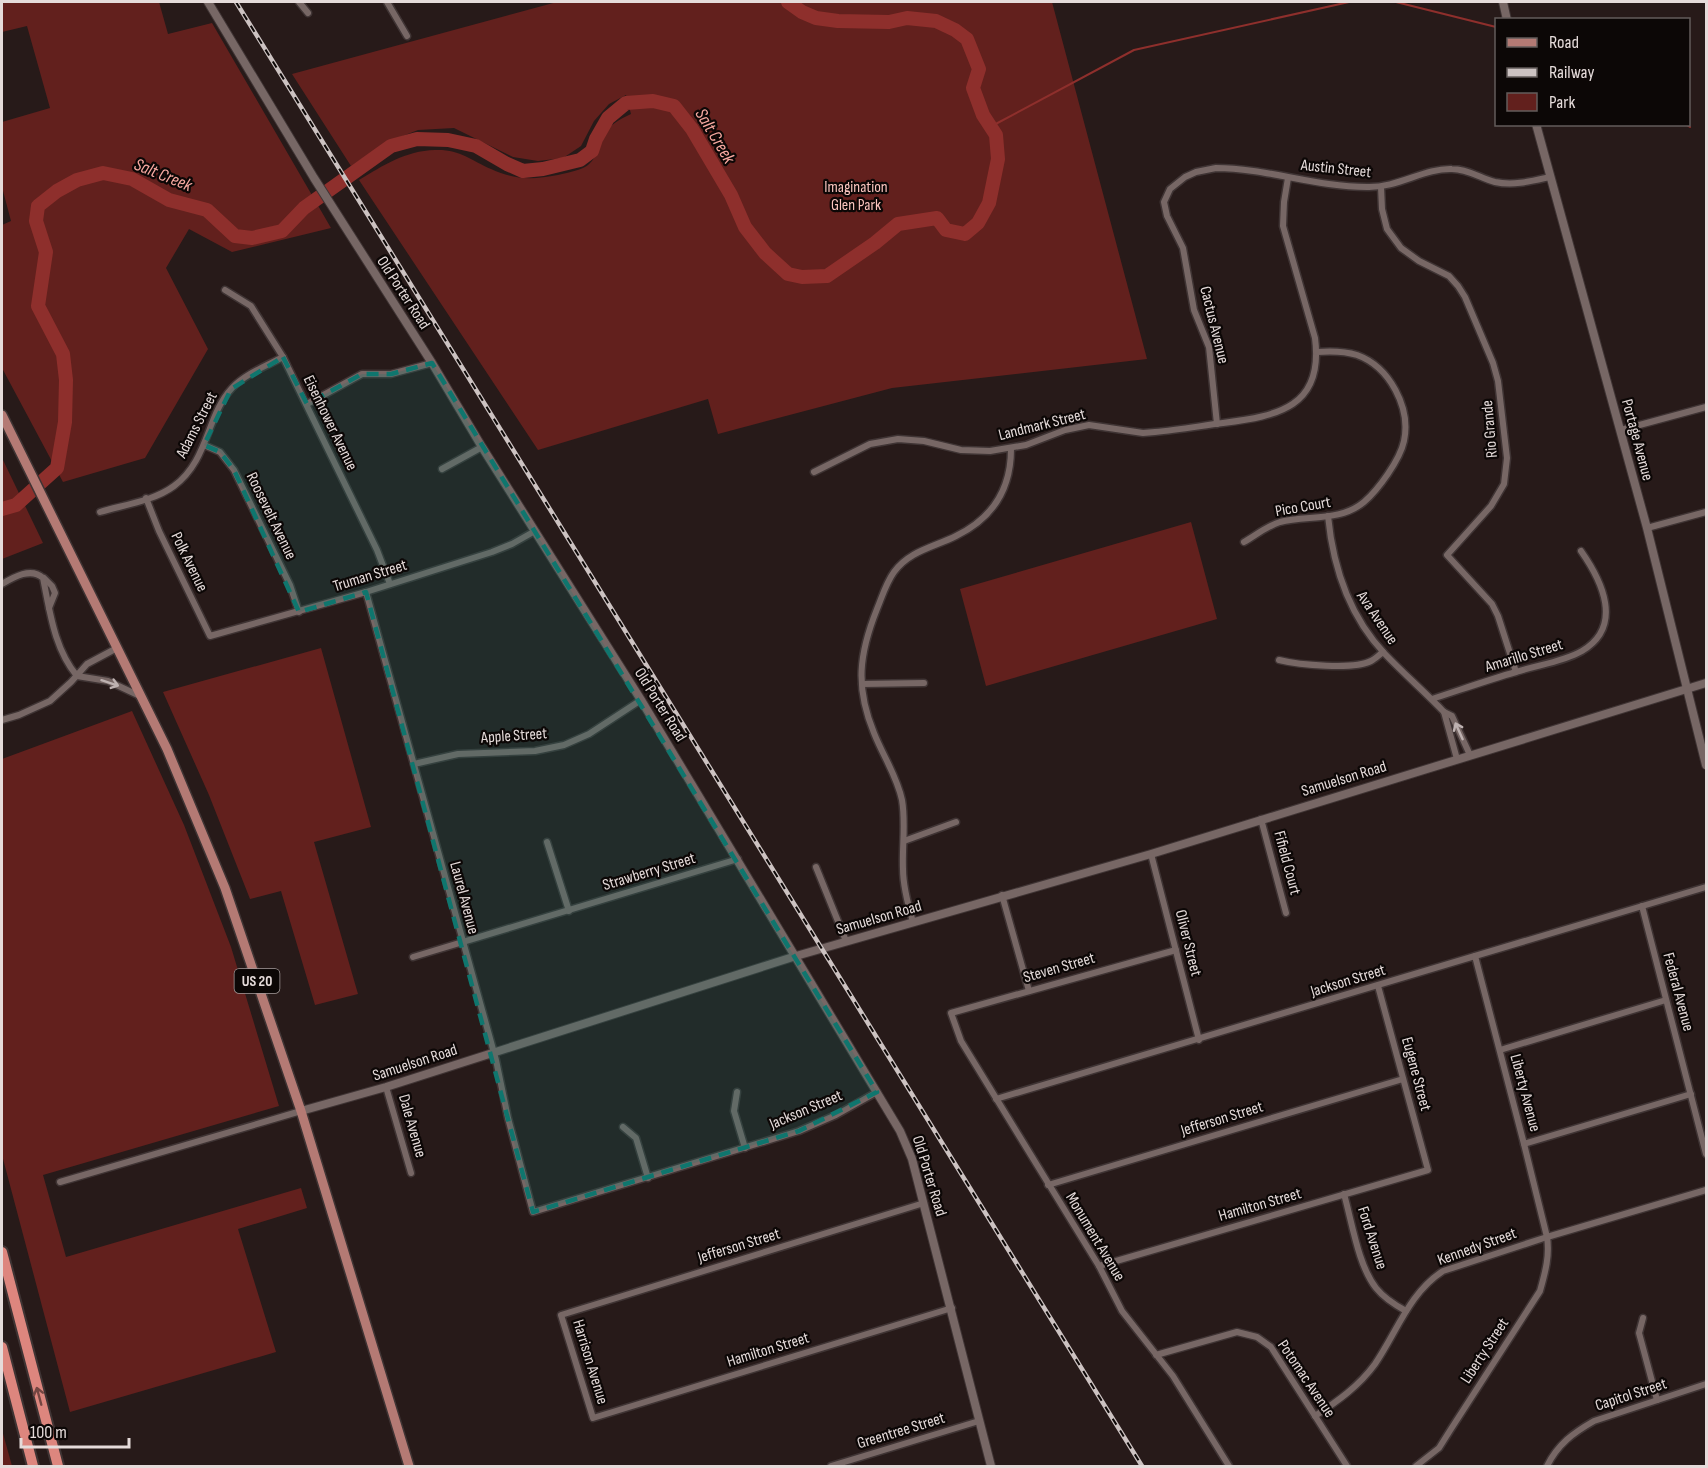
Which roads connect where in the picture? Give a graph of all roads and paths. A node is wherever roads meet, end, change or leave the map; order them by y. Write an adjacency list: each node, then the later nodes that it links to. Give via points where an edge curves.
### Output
1 (208, 2): 16 (street, Old Porter Road)
2 (299, 2): 5 (street)
3 (387, 2): 7 (street)
4 (1503, 2): 6 (street)
5 (308, 13)
6 (1507, 18)
7 (407, 36)
8 (1537, 126): 10 (street, Portage Avenue)
9 (1288, 177): 11 (street, Austin Street); 12 (street, Austin Street, via 1207,169 1177,183); 14 (street, via 1283,226)
10 (1550, 177): 11 (street, Austin Street, via 1514,184 1450,169); 21 (street, Portage Avenue)
11 (1381, 187): 43 (street, Rio Grande, via 1387,229 1401,248 1449,276 1458,286 1498,381 1507,458 1504,484 1491,506 1448,555 1492,604)
12 (1164, 202): 20 (street, Cactus Avenue, via 1183,248 1194,310 1209,347)
13 (225, 290): 15 (street, Eisenhower Avenue, via 251,306)
14 (1317, 352): 20 (street, Landmark Street, via 1310,383 1291,406 1271,416); 30 (street, Pico Court, via 1346,352 1374,365 1399,396 1406,426 1402,448 1377,489 1354,509)
15 (283, 357): 17 (street, Eisenhower Avenue); 22 (street, Adams Street, via 231,389)
16 (432, 363): 17 (street, via 391,374 362,374); 23 (street, Old Porter Road)
17 (307, 404): 36 (street, Eisenhower Avenue)
18 (1707, 407): 21 (street)
19 (2, 416): 40 (main road, US 20)
20 (1217, 424): 24 (street, Landmark Street, via 1143,433 1089,425)
21 (1621, 430): 31 (street, Portage Avenue)
22 (204, 445): 27 (street, Adams Street, via 184,477); 38 (street, Roosevelt Avenue, via 220,452 234,470 290,585)
23 (482, 447): 25 (street); 32 (street, Old Porter Road)
24 (1011, 449): 26 (street, Landmark Street, via 961,450 898,439 870,444); 47 (street, via 1006,484 990,511 956,536 902,562 888,581 866,637)
25 (442, 469)
26 (814, 472)
27 (146, 498): 28 (street, Adams Street); 39 (street, Polk Avenue)
28 (100, 512)
29 (1707, 512): 31 (street)
30 (1328, 516): 33 (street, Pico Court, via 1281,522); 41 (street, Ava Avenue, via 1343,589 1357,617)
31 (1647, 528): 48 (street, Portage Avenue)
32 (535, 531): 36 (street, Truman Street, via 502,548); 51 (street, Old Porter Road)
33 (1244, 542)
34 (1581, 551): 43 (street, Amarillo Street, via 1605,598 1605,623 1600,634 1576,654)
35 (2, 584): 44 (street, via 31,572 52,586 55,593 49,608 53,628 66,662)
36 (390, 584): 37 (street, Truman Street)
37 (366, 592): 38 (street, Truman Street); 56 (street, Laurel Avenue)
38 (299, 612): 39 (street, Truman Street)
39 (210, 636)
40 (117, 648): 44 (street, via 87,664); 49 (main road, US 20)
41 (1383, 652): 42 (street, via 1371,661 1352,664 1309,666); 50 (street, Ava Avenue)
42 (1279, 660)
43 (1516, 672): 50 (street, Amarillo Street)
44 (77, 676): 49 (street, one-way to 49, via 108,681); 53 (street, via 50,701)
45 (924, 683): 47 (street)
46 (1707, 683): 48 (street, Samuelson Road)
47 (862, 684): 60 (street, via 867,714 900,793)
48 (1689, 689): 54 (street, Samuelson Road); 57 (street, Portage Avenue)
49 (140, 696): 90 (main road, US 20, via 167,749 225,888)
50 (1432, 699): 52 (street, Ava Avenue)
51 (641, 700): 56 (street, Apple Street, via 589,734 549,749 458,754); 63 (street, Old Porter Road)
52 (1444, 712): 54 (street, Ava Avenue, one-way to 52, via 1452,716); 55 (street, Ava Avenue)
53 (2, 720)
54 (1470, 755): 55 (street, Samuelson Road)
55 (1457, 759): 58 (street, Samuelson Road)
56 (414, 764): 72 (street, Laurel Avenue)
57 (1707, 765)
58 (1262, 819): 62 (street, Samuelson Road); 69 (street, Fifield Court)
59 (956, 822): 60 (street)
60 (904, 841): 70 (street, via 905,888)
61 (547, 842): 68 (street)
62 (1151, 854): 66 (street, Samuelson Road); 73 (street, Oliver Street)
63 (738, 859): 68 (street, Strawberry Street); 74 (street, Old Porter Road)
64 (816, 867): 71 (street)
65 (1707, 887): 67 (street, Jackson Street)
66 (1002, 895): 70 (street, Samuelson Road); 78 (street)
67 (1642, 906): 75 (street, Jackson Street); 79 (street, Federal Avenue)
68 (568, 911): 72 (street, Strawberry Street)
69 (1286, 913)
70 (913, 922): 71 (street, Samuelson Road)
71 (846, 941): 74 (street, Samuelson Road)
72 (462, 942): 76 (street, Strawberry Street); 83 (street, Laurel Avenue)
73 (1176, 950): 78 (street, Steven Street); 81 (street, Oliver Street)
74 (796, 956): 83 (street, Samuelson Road); 87 (street, Old Porter Road)
75 (1475, 956): 77 (street, Jackson Street); 82 (street, Liberty Avenue)
76 (413, 957)
77 (1378, 986): 81 (street, Jackson Street); 84 (street, Eugene Street)
78 (1029, 991): 80 (street, Steven Street)
79 (1666, 1000): 82 (street); 88 (street, Federal Avenue)
80 (951, 1013): 89 (street, Monument Avenue, via 961,1041)
81 (1199, 1040): 89 (street, Jackson Street)
82 (1500, 1050): 92 (street, Liberty Avenue)
83 (493, 1052): 85 (street, Samuelson Road); 103 (street, Laurel Avenue)
84 (1403, 1079): 95 (street, Eugene Street); 99 (street, Jefferson Street)
85 (386, 1087): 90 (street, Samuelson Road); 96 (street, Dale Avenue)
86 (737, 1092): 93 (street, via 734,1111)
87 (877, 1092): 93 (street, Jackson Street, via 820,1123); 102 (street, Old Porter Road, via 912,1159)
88 (1691, 1094): 92 (street); 94 (street, Federal Avenue)
89 (996, 1099): 99 (street, Monument Avenue)
90 (301, 1112): 98 (street, Samuelson Road); 120 (main road, US 20)
91 (623, 1127): 97 (street, via 636,1138)
92 (1524, 1144): 104 (street, Liberty Avenue)
93 (745, 1148): 97 (street, Jackson Street)
94 (1707, 1154)
95 (1428, 1170): 101 (street, Hamilton Street)
96 (411, 1173)
97 (648, 1178): 103 (street, Jackson Street)
98 (60, 1182)
99 (1048, 1185): 106 (street, Monument Avenue)
100 (1707, 1190): 104 (street, Kennedy Street)
101 (1344, 1194): 106 (street, Hamilton Street); 108 (street, Ford Avenue, via 1367,1272 1375,1287)
102 (924, 1203): 107 (street, Old Porter Road); 109 (street, Jefferson Street)
103 (533, 1212)
104 (1546, 1237): 108 (street, Kennedy Street, via 1443,1271 1417,1293); 125 (street, Liberty Street, via 1549,1248 1540,1291 1438,1448)
105 (2, 1252): 119 (highway, one-way to 105)
106 (1099, 1266): 112 (street, Monument Avenue, via 1122,1311)
107 (952, 1308): 116 (street, Hamilton Street); 117 (street, Old Porter Road)
108 (1406, 1311): 115 (street, Kennedy Street, via 1356,1387)
109 (561, 1315): 116 (street, Harrison Avenue)
110 (1643, 1318): 114 (street, via 1639,1333)
111 (2, 1347): 118 (highway)
112 (1155, 1355): 115 (street, Potomac Avenue, via 1237,1332 1257,1336 1271,1347); 123 (street, Monument Avenue, via 1173,1376)
113 (1707, 1384): 114 (street, Capitol Street)
114 (1657, 1400): 126 (street, Capitol Street, via 1606,1415 1579,1429 1560,1445)
115 (1315, 1416): 124 (street, Potomac Avenue)
116 (593, 1418)
117 (980, 1421): 121 (street, Greentree Street); 122 (street, Old Porter Road)
118 (33, 1467)
119 (58, 1467)
120 (409, 1467)
121 (831, 1467)
122 (992, 1467)
123 (1229, 1467)
124 (1347, 1467)
125 (1416, 1467)
126 (1547, 1467)

